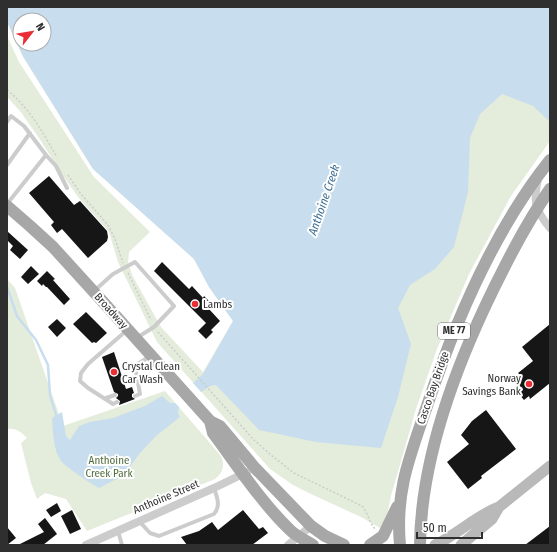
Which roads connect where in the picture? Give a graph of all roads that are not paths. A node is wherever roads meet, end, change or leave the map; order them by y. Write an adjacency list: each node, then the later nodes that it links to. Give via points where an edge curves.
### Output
1 (7, 122): 2 (lane, via 11,116)
2 (30, 133): 3 (lane); 5 (lane)
3 (46, 155): 7 (lane, via 56,166); 9 (lane)
4 (550, 160): 6 (main road, Casco Bay Bridge / ME 77)
5 (7, 165)
6 (540, 173): 10 (street, via 535,192); 27 (main road, Casco Bay Bridge / ME 77, via 493,249 456,325 411,449)
7 (68, 188)
8 (550, 189): 10 (main road, Casco Bay Bridge / ME 77)
9 (7, 205): 12 (main road, Broadway, via 52,247)
10 (537, 209): 11 (street); 40 (main road, Casco Bay Bridge / ME 77, via 496,284 453,386 425,487)
11 (550, 228)
12 (93, 291): 13 (main road, Broadway); 14 (lane, via 113,274 135,262 174,306 154,327)
13 (128, 329): 14 (main road, Broadway); 20 (lane, via 81,373 80,381)
14 (136, 339): 15 (main road, Broadway)
15 (151, 355): 16 (lane, via 135,366); 22 (main road, Broadway)
16 (139, 386): 17 (lane); 19 (lane, via 140,394)
17 (133, 388)
18 (115, 395): 20 (lane)
19 (135, 396)
20 (106, 398): 21 (lane, via 113,404)
21 (117, 402)
22 (210, 421): 24 (main road, Broadway, via 220,426); 25 (main road, Broadway, via 213,433)
23 (550, 466): 28 (street)
24 (255, 468): 25 (street, Anthoine Street); 30 (main road, Broadway)
25 (244, 473): 26 (street, Anthoine Street); 32 (main road, Broadway, via 271,509)
26 (214, 488): 29 (street, Anthoine Street); 29 (lane, via 218,505 214,514 159,536 150,533)
27 (399, 502): 38 (main road, via 383,536); 39 (main road, Casco Bay Bridge / ME 77)
28 (499, 507): 41 (street, via 488,511 450,538); 42 (street, via 492,519)
29 (139, 521): 31 (street, Anthoine Street)
30 (311, 526): 32 (street); 37 (main road, Broadway)
31 (118, 531): 33 (street, Anthoine Street); 34 (lane)
32 (298, 537): 35 (street); 36 (main road, Broadway)
33 (86, 545)
34 (122, 545)
35 (288, 545)
36 (313, 545)
37 (344, 545)
38 (370, 545)
39 (400, 545)
40 (420, 545)
41 (435, 545)
42 (461, 545)

